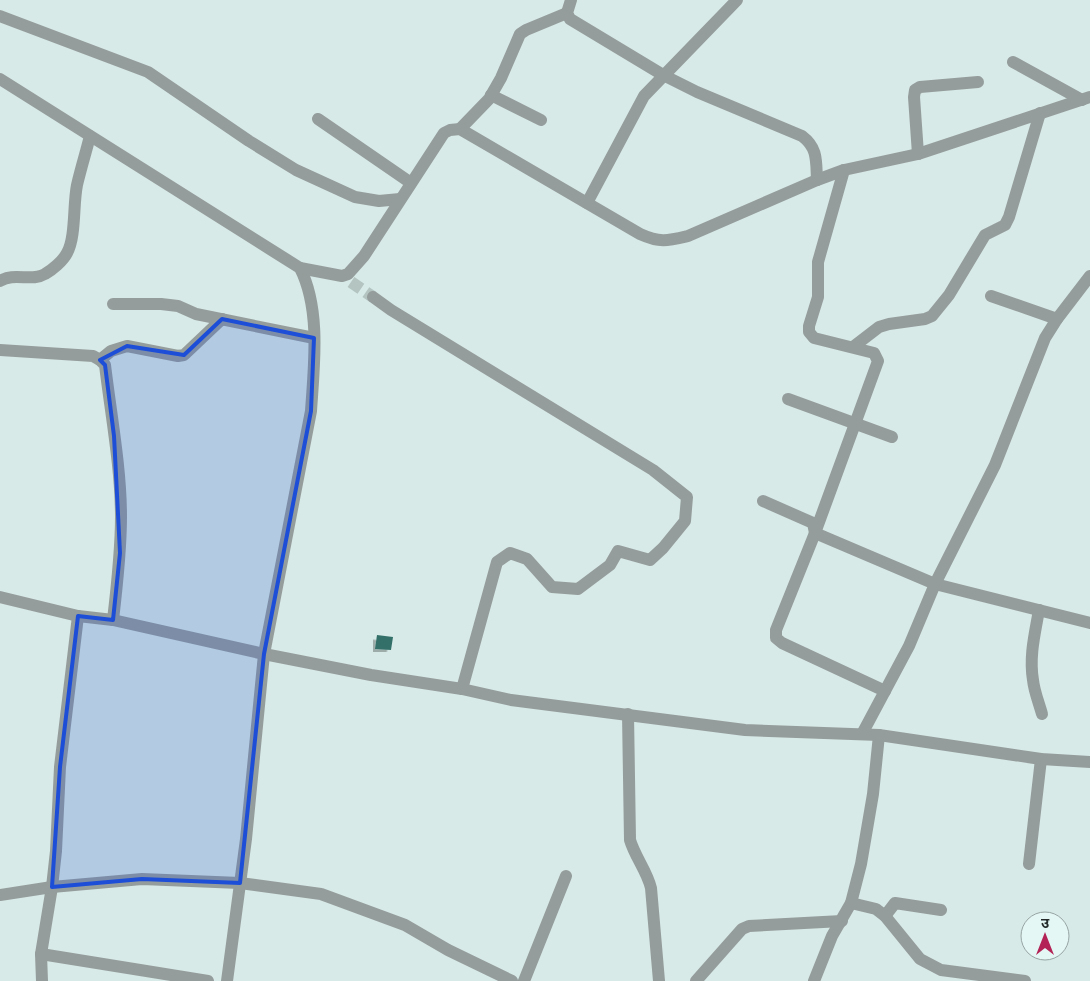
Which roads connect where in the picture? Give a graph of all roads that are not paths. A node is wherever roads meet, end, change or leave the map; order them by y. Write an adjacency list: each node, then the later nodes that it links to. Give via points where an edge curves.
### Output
1 (571, 0): 3 (street)
2 (737, 0): 6 (street)
3 (567, 13): 6 (street, via 570,19); 9 (street, via 520,34 502,78)
4 (0, 16): 20 (street, via 148,72 296,170 355,197 379,201)
5 (1013, 62): 10 (street)
6 (664, 75): 18 (street, via 802,136 814,148); 21 (street, via 644,96)
7 (0, 79): 15 (street)
8 (978, 82): 16 (street, via 915,90)
9 (491, 95): 13 (street); 14 (street)
10 (1086, 98): 11 (street)
11 (1040, 113): 16 (street); 31 (street, via 1005,225 985,235 949,295 932,316 879,327)
12 (318, 118): 19 (street)
13 (541, 120)
14 (460, 129): 19 (street, via 444,133); 21 (street)
15 (90, 136): 22 (street); 24 (street, via 77,186 68,252 38,277 7,277)
16 (918, 154): 17 (street)
17 (844, 170): 18 (street); 31 (street, via 818,262 818,297 809,332 814,338)
18 (817, 180): 21 (street, via 688,236 666,242 640,234)
19 (411, 183): 20 (street)
20 (400, 199): 22 (street, via 346,279)
21 (587, 203)
22 (300, 268): 30 (street, via 314,310)
23 (1090, 276): 28 (street)
24 (0, 281)
25 (991, 296): 28 (street)
26 (373, 297): 46 (street, via 653,470 686,497 685,521 650,560 618,551 610,565 578,589 552,587 527,559 510,553 497,562)
27 (113, 304): 29 (street, via 178,306)
28 (1057, 319): 39 (street, via 1045,338 995,465)
29 (222, 320): 30 (street); 33 (street, via 184,355 127,346)
30 (314, 338): 45 (street, via 311,411)
31 (853, 347): 35 (street, via 874,353 878,361)
32 (0, 350): 33 (street, via 93,356)
33 (100, 360): 43 (street, via 105,365 121,516)
34 (788, 399): 35 (street)
35 (856, 424): 36 (street); 38 (street)
36 (892, 437)
37 (763, 501): 38 (street, via 813,524)
38 (815, 532): 39 (street); 47 (street, via 776,630 776,638)
39 (935, 584): 41 (street); 47 (street)
40 (0, 597): 42 (street)
41 (1040, 610): 44 (street); 49 (street, via 1031,668)
42 (78, 616): 43 (street); 57 (street, via 60,767)
43 (113, 620): 45 (street)
44 (1090, 623)
45 (264, 654): 46 (street); 56 (street)
46 (462, 689): 48 (street, via 511,700)
47 (886, 691): 50 (street)
48 (628, 714): 50 (street, via 745,730); 69 (street, via 630,840 649,879)
49 (1042, 714)
50 (862, 734): 51 (street)
51 (879, 735): 52 (street); 59 (street, via 873,794)
52 (1041, 759): 53 (street); 54 (street)
53 (1090, 762)
54 (1029, 864)
55 (566, 876): 68 (street)
56 (240, 883): 57 (street, via 142,879); 66 (street); 67 (street, via 321,894 405,925)
57 (52, 887): 58 (street); 63 (street)
58 (0, 895)
59 (851, 902): 61 (street); 62 (street)
60 (941, 910): 61 (street, via 895,903)
61 (886, 916): 72 (street, via 920,958 941,970)
62 (842, 921): 70 (street, via 742,929); 71 (street, via 832,936)
63 (41, 954): 64 (street); 65 (street)
64 (42, 981)
65 (208, 981)
66 (227, 981)
67 (512, 981)
68 (524, 981)
69 (659, 981)
70 (696, 981)
71 (814, 981)
72 (1024, 981)

